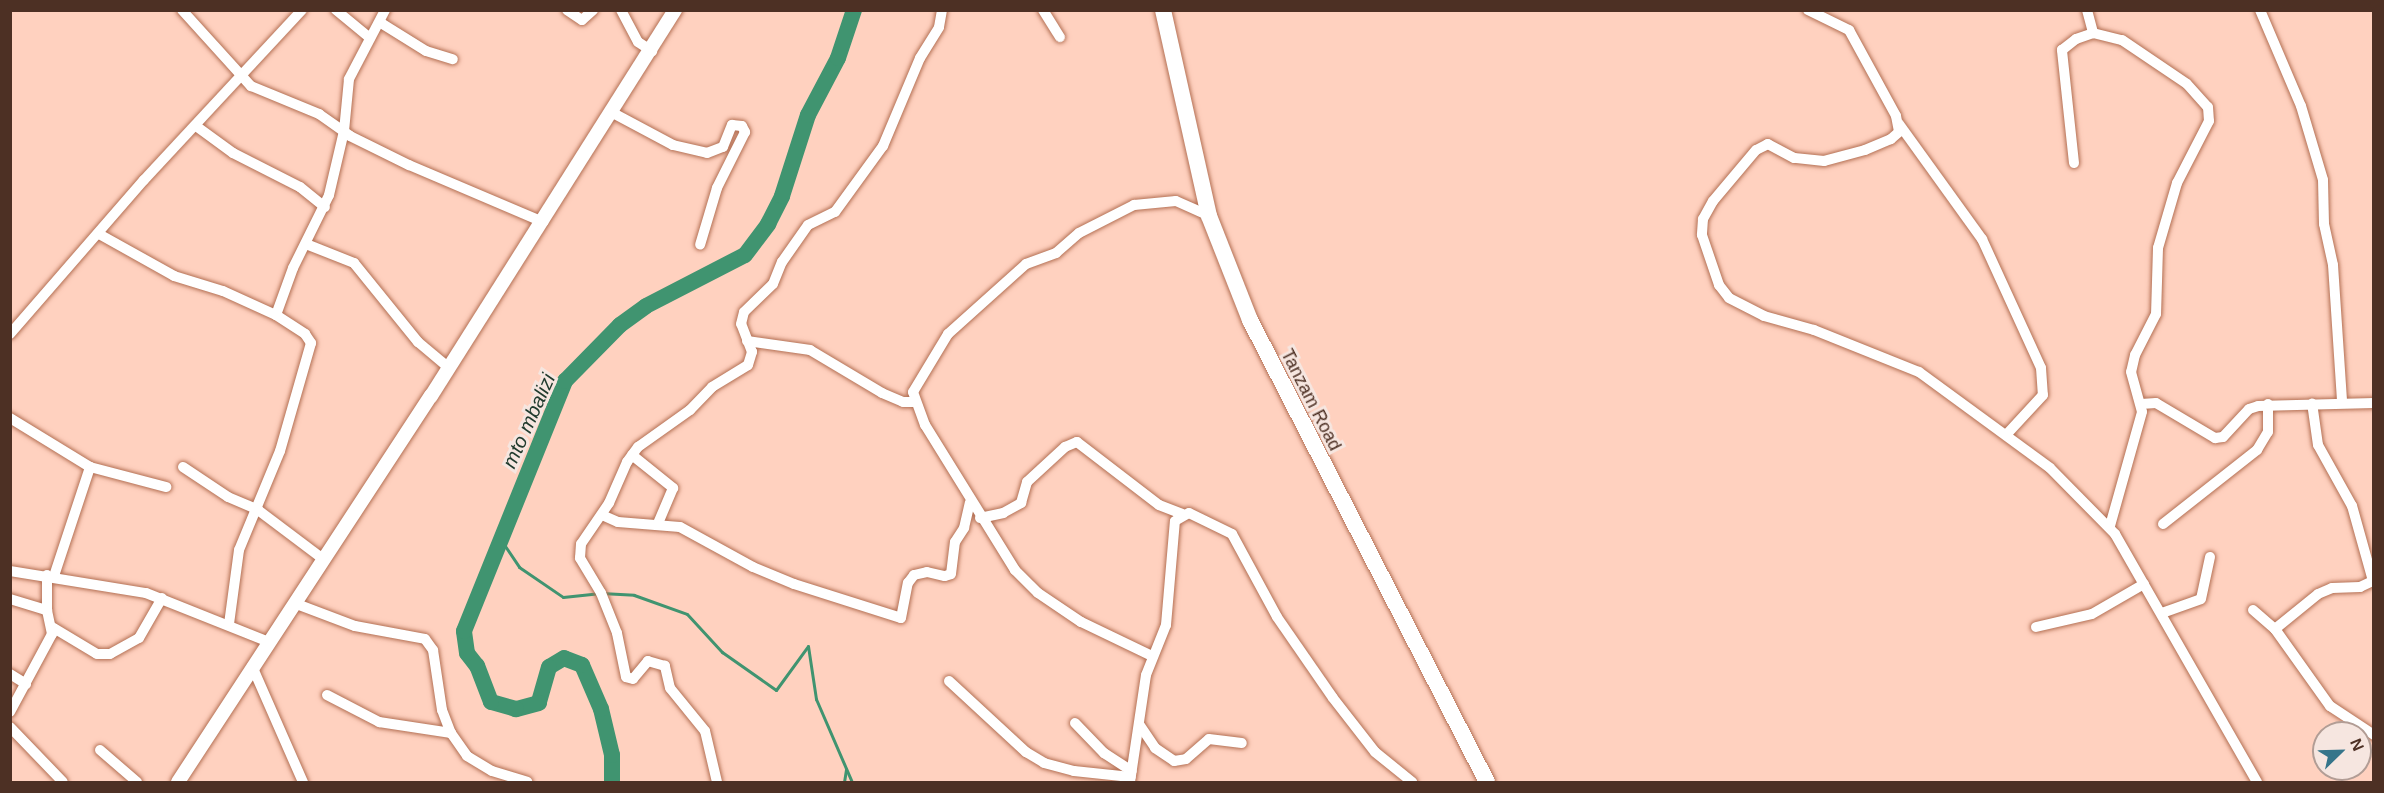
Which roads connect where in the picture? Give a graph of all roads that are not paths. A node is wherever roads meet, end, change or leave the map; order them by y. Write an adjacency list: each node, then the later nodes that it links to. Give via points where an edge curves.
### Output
1 (182, 10): 21 (street)
2 (302, 10): 21 (street)
3 (336, 10): 18 (street)
4 (385, 10): 15 (street)
5 (567, 10): 6 (street, via 582,20)
6 (593, 10)
7 (621, 10): 19 (street, via 638,42)
8 (675, 10): 19 (main road)
9 (942, 10): 35 (street, via 939,27 920,58 883,146 835,212 808,225 782,262 773,284 748,306 741,324)
10 (1043, 10): 17 (street)
11 (1163, 10): 28 (highway, Tanzam Road)
12 (1808, 10): 23 (street, via 1849,30)
13 (2087, 10): 16 (street)
14 (2260, 10): 37 (street, via 2301,106 2323,180)
15 (381, 23): 18 (street); 20 (street, via 426,51)
16 (2093, 33): 26 (street, via 2070,41 2062,50); 41 (street, via 2113,36 2149,56 2200,96 2210,114 2177,183 2158,248 2156,314 2135,355 2131,372)
17 (1060, 37)
18 (370, 38): 25 (street, via 349,79)
19 (652, 51): 22 (main road)
20 (453, 59)
21 (241, 76): 24 (street); 25 (street, via 251,86 312,110)
22 (613, 113): 29 (main road); 32 (street, via 673,145 707,153 723,147 732,125 742,126 745,132 717,189)
23 (1899, 123): 44 (street, via 1982,239 2041,368 2043,395); 44 (street, via 1897,134 1885,142 1824,161 1794,158 1768,144 1760,148 1707,211 1702,226 1711,263 1719,285 1738,303 1919,372)
24 (196, 126): 27 (street, via 233,153 300,187); 30 (street)
25 (344, 131): 27 (street); 29 (street, via 409,165)
26 (2074, 163)
27 (325, 207): 31 (street)
28 (1209, 216): 38 (street, via 1176,201 1134,205 1079,233 1056,253 1026,264 948,334 919,380 913,393); 95 (highway, Tanzam Road, via 1271,366)
29 (543, 222): 36 (main road)
30 (99, 234): 33 (street, via 174,276 231,294); 34 (street)
31 (306, 244): 33 (street); 36 (street, via 354,263 418,342)
32 (700, 245)
33 (276, 315): 50 (street, via 306,334 312,348)
34 (10, 333)
35 (747, 341): 38 (street, via 810,350 882,393 903,402); 45 (street, via 752,352 748,365 707,391 690,410 657,430)
36 (449, 368): 58 (main road)
37 (2342, 401): 39 (street); 40 (street)
38 (915, 402): 49 (street)
39 (2312, 403): 42 (street); 71 (street, via 2318,445 2352,506 2373,581 2318,594)
40 (2373, 403)
41 (2141, 404): 42 (street, via 2156,403 2215,438 2223,437 2249,409); 56 (street, via 2141,419)
42 (2268, 404): 55 (street, via 2268,432 2257,450)
43 (10, 418): 46 (street)
44 (2007, 434): 56 (street, via 2038,457)
45 (632, 455): 52 (street); 54 (street, via 673,488)
46 (90, 466): 48 (street); 60 (street)
47 (183, 467): 50 (street)
48 (166, 487)
49 (970, 504): 53 (street); 54 (street, via 964,528 955,542 951,574 915,575 908,583 901,618 795,584 748,564 693,531)
50 (258, 510): 58 (street); 68 (street, via 239,550)
51 (1182, 514): 53 (street, via 1159,505 1088,448 1073,442 1027,482 1020,503 1003,513); 73 (street, via 1175,521 1166,625); 94 (street, via 1197,513 1232,534 1277,617 1333,698 1375,752)
52 (602, 515): 54 (street, via 618,522); 93 (street, via 581,544 580,558 602,595 617,633 626,677 633,679 648,661 665,666 670,688 705,731)
53 (980, 518): 73 (street, via 998,540 1014,570 1038,593 1098,632)
54 (658, 523)
55 (2163, 524)
56 (2110, 526): 61 (street)
57 (2210, 556): 67 (street, via 2201,599)
58 (324, 559): 64 (main road)
59 (10, 571): 60 (street)
60 (50, 576): 63 (street, via 125,587); 65 (street)
61 (2144, 584): 67 (street); 70 (street, via 2092,614)
62 (10, 598): 65 (street)
63 (162, 598): 68 (street); 69 (street, via 139,638 110,654 97,654)
64 (294, 603): 72 (main road); 83 (street, via 355,626 425,639 432,646 439,699)
65 (47, 610): 69 (street)
66 (2253, 610): 71 (street)
67 (2162, 613): 96 (street)
68 (229, 624): 72 (street)
69 (52, 627): 77 (street, via 48,645)
70 (2036, 627)
71 (2275, 629): 84 (street, via 2330,706)
72 (269, 642): 74 (main road)
73 (1152, 656): 81 (street)
74 (252, 666): 90 (main road); 91 (street)
75 (10, 674): 77 (street)
76 (949, 681): 87 (street, via 1026,752 1044,763 1074,771)
77 (26, 684): 79 (street)
78 (327, 695): 83 (street, via 379,722)
79 (10, 712)
80 (1075, 723): 87 (street)
81 (1139, 724): 85 (street, via 1155,748 1174,761 1186,759 1209,739); 87 (street)
82 (10, 727): 88 (street)
83 (451, 733): 92 (street, via 473,761)
84 (2373, 735)
85 (1242, 743)
86 (100, 750): 89 (street)
87 (1131, 777)
88 (63, 783)
89 (137, 783)
90 (178, 783)
91 (303, 783)
92 (527, 783)
93 (717, 783)
94 (1412, 783)
95 (1487, 783)
96 (2257, 783)

